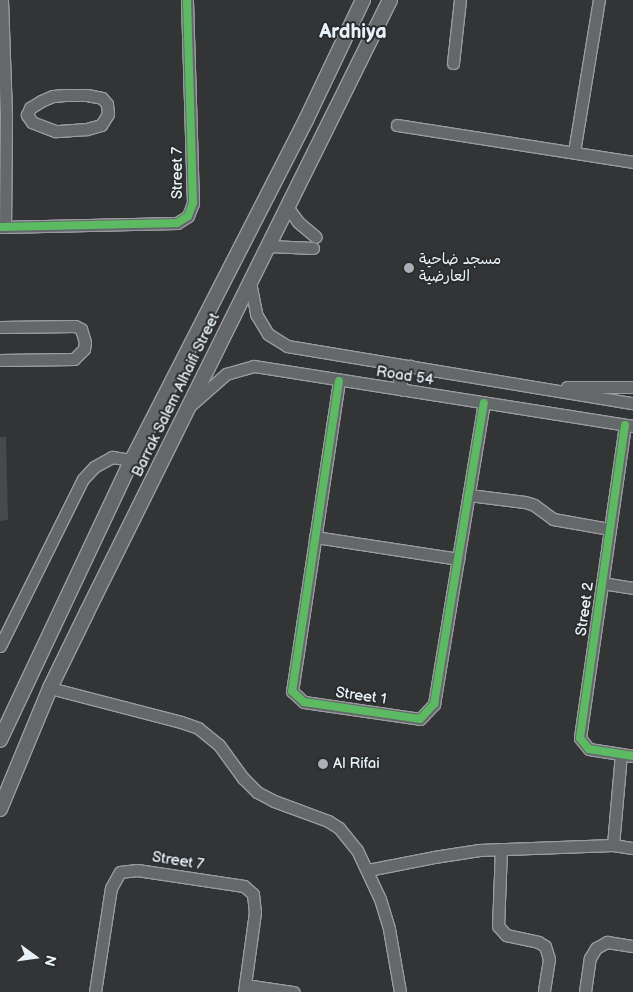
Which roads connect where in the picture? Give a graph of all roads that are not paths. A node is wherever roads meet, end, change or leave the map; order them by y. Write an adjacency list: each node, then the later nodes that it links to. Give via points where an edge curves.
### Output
1 (2, 0): 11 (street)
2 (187, 0): 18 (street, Street 7, via 193,203 188,216 177,223)
3 (363, 0): 8 (main road, Barrak Salem Alhaifi Street)
4 (390, 0): 9 (main road, Barrak Salem Alhaifi Street)
5 (460, 0): 7 (street)
6 (599, 0): 15 (street)
7 (453, 63)
8 (321, 89): 9 (main road, via 326,102); 12 (main road, Barrak Salem Alhaifi Street)
9 (340, 104): 14 (main road, Barrak Salem Alhaifi Street)
10 (27, 115): 10 (street, via 32,122 55,131 101,125 108,114 107,104 102,98 87,95 53,96 30,108); 11 (street)
11 (6, 116): 18 (street)
12 (306, 120): 14 (main road, via 319,120); 32 (main road, Barrak Salem Alhaifi Street)
13 (397, 125): 15 (street)
14 (328, 130): 17 (main road, Barrak Salem Alhaifi Street)
15 (574, 152): 16 (street)
16 (633, 162)
17 (288, 208): 19 (main road, Barrak Salem Alhaifi Street); 19 (street, via 315,243)
18 (3, 227)
19 (269, 246): 20 (main road, Barrak Salem Alhaifi Street)
20 (250, 282): 23 (street, Road 54, via 256,314 268,334 287,346); 30 (main road, Barrak Salem Alhaifi Street)
21 (0, 327): 22 (street, via 75,326 81,329 85,342 80,356 74,359)
22 (0, 360)
23 (410, 366): 25 (street, Road 54); 27 (street, via 400,374)
24 (339, 381): 27 (street, Road 54); 30 (street, Road 54, via 254,366 226,374); 35 (street, Street 1)
25 (532, 387): 26 (street); 29 (street, Road 54)
26 (633, 387)
27 (403, 390): 28 (street, Road 54)
28 (484, 403): 31 (street, Road 54); 33 (street, Street 1)
29 (633, 403)
30 (186, 410): 40 (main road, Barrak Salem Alhaifi Street)
31 (629, 426): 34 (street, Street 2)
32 (132, 460): 39 (main road, Barrak Salem Alhaifi Street); 42 (street, via 118,457 106,460 83,479)
33 (468, 495): 34 (street, via 525,502 552,519); 36 (street, Street 1)
34 (610, 529): 37 (street, Street 2)
35 (315, 537): 36 (street); 36 (street, Street 1, via 292,691 304,702 420,718 434,704)
36 (458, 558)
37 (602, 583): 38 (street); 47 (street, Street 2, via 580,738 589,749)
38 (633, 588)
39 (65, 600): 40 (main road, via 73,611); 41 (main road, Barrak Salem Alhaifi Street)
40 (87, 612): 43 (main road, Barrak Salem Alhaifi Street)
41 (47, 638): 43 (main road, via 60,640); 45 (main road, Barrak Salem Alhaifi Street)
42 (0, 646)
43 (68, 651): 44 (main road, Barrak Salem Alhaifi Street)
44 (50, 688): 48 (main road, Barrak Salem Alhaifi Street); 52 (street, via 198,728 219,745 257,792 339,828 358,850)
45 (3, 730): 46 (main road, Barrak Salem Alhaifi Street)
46 (0, 740)
47 (627, 755): 49 (street)
48 (0, 809)
49 (613, 844): 50 (street); 51 (street)
50 (633, 848)
51 (501, 849): 52 (street, via 456,853); 58 (street, via 498,926 506,935 545,946 549,959)
52 (368, 870): 57 (street, via 389,929)
53 (633, 946): 59 (street, via 607,942 596,948 590,958)
54 (244, 989): 55 (street, Street 7, via 255,912 254,894 244,886 137,870 120,872 111,888); 56 (street)
55 (95, 992)
56 (293, 992)
57 (400, 992)
58 (544, 992)
59 (585, 992)

